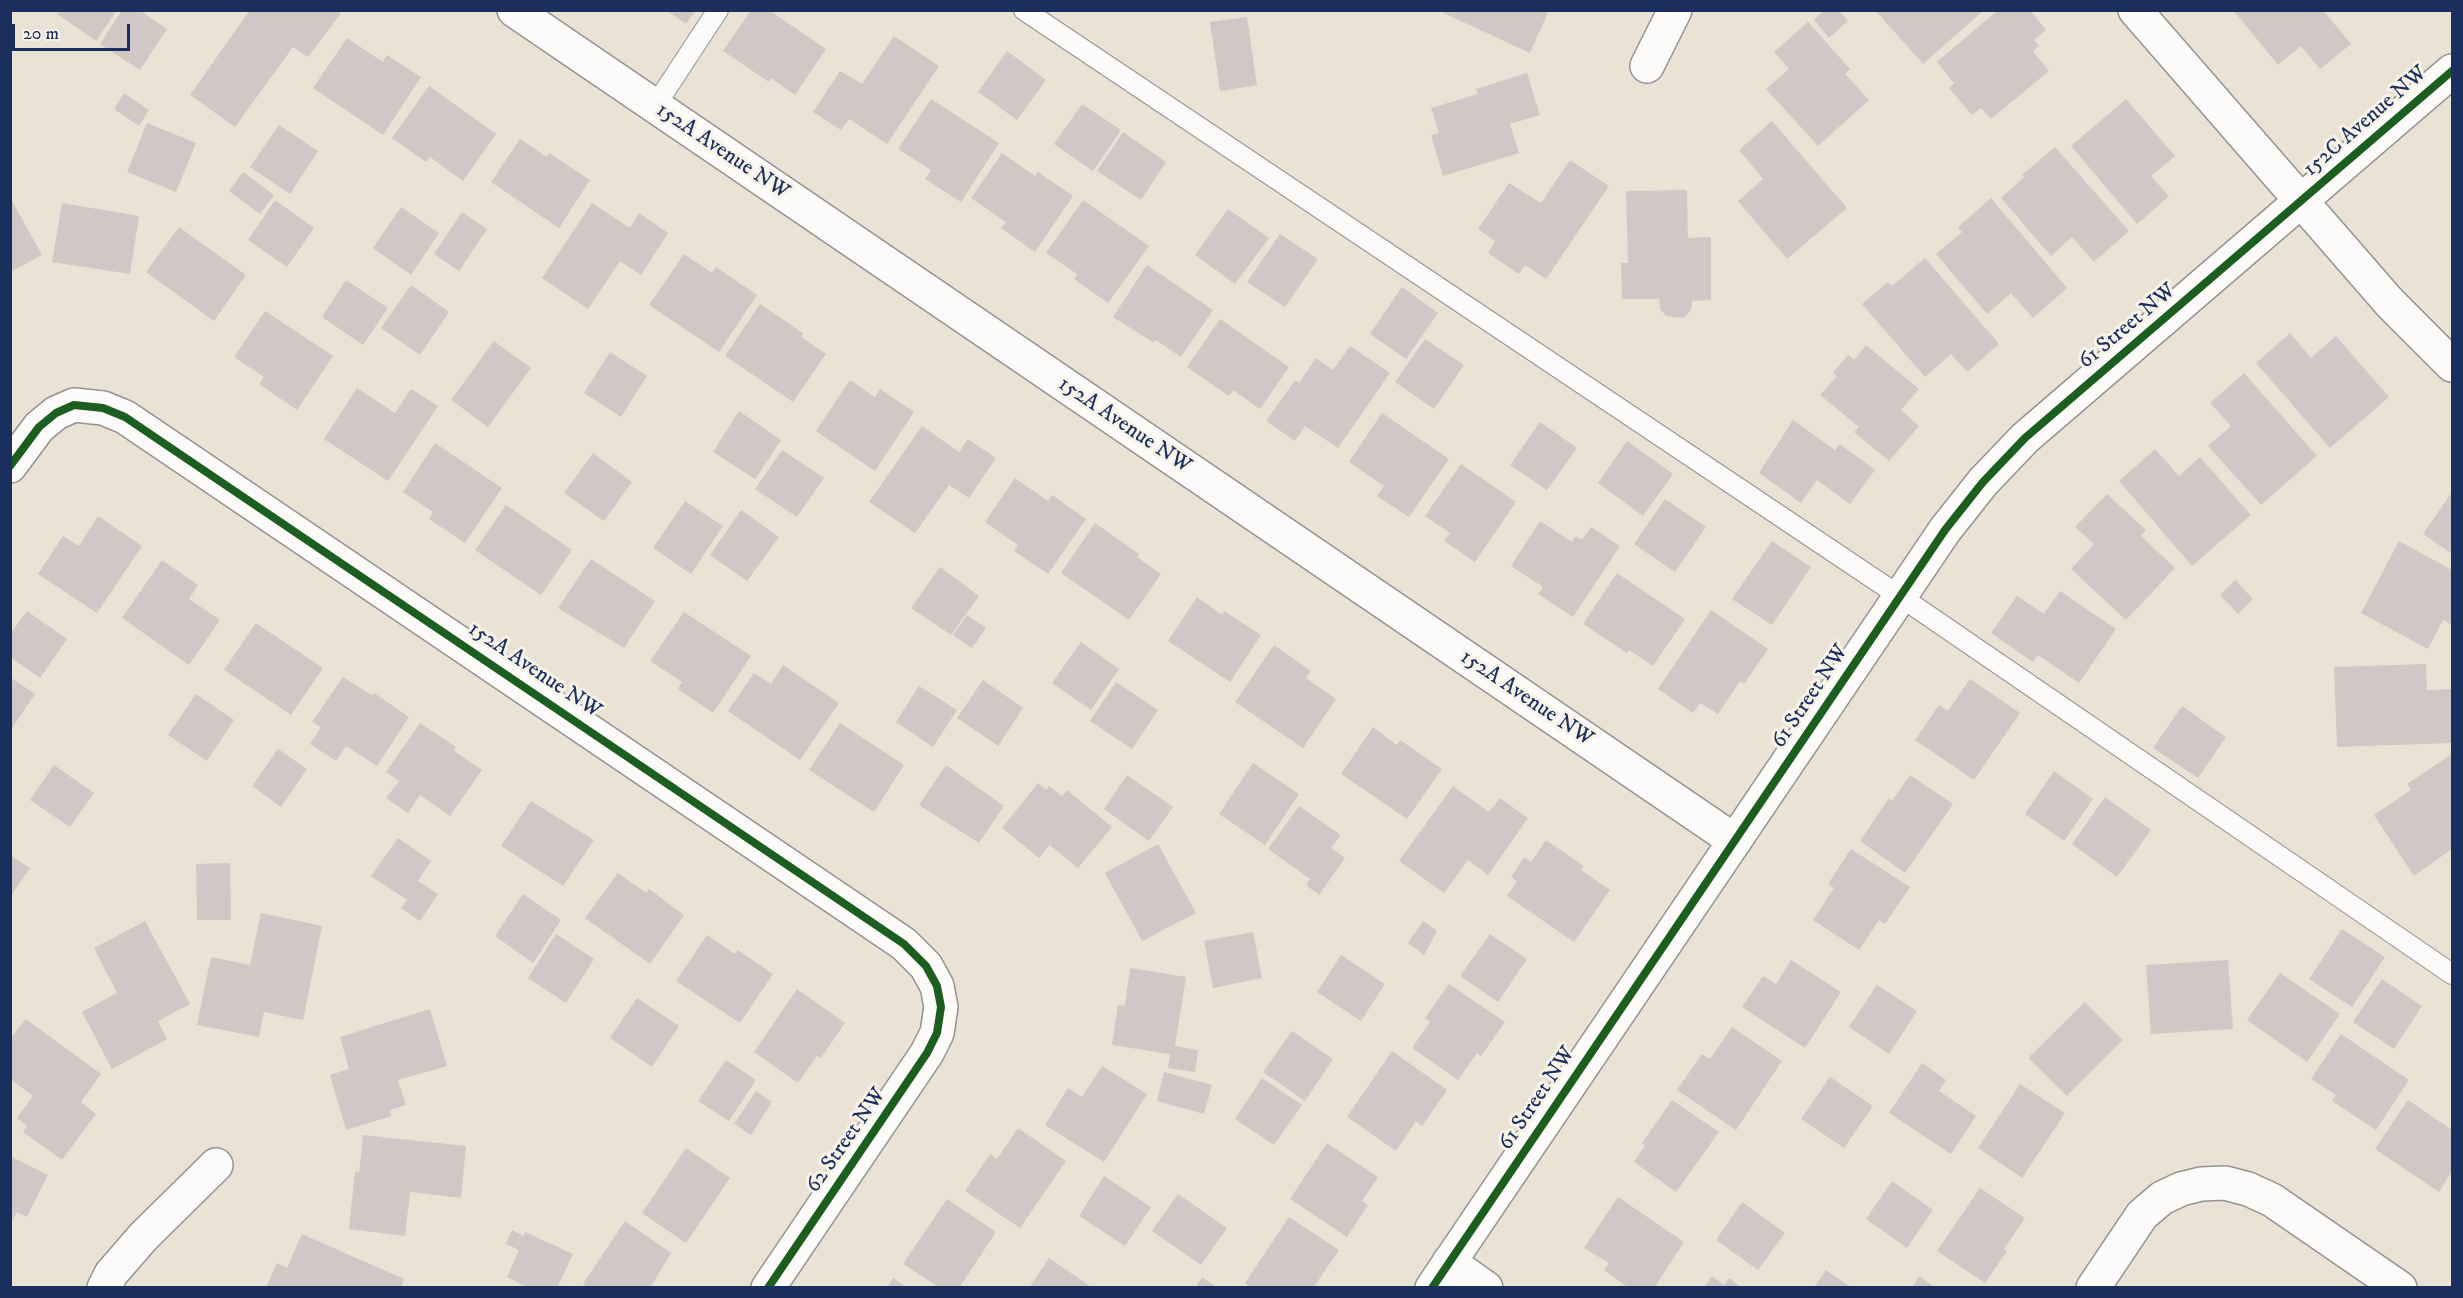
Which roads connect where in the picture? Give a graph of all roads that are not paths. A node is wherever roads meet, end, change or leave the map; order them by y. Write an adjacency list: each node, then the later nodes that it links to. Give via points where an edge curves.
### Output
1 (514, 10): 8 (street, 152A Avenue NW)
2 (718, 10): 8 (lane)
3 (1024, 10): 12 (lane)
4 (1675, 10): 6 (street)
5 (2135, 10): 9 (street, 152C Avenue NW)
6 (1647, 66)
7 (2452, 71): 9 (street, 152C Avenue NW)
8 (654, 106): 13 (street, 152A Avenue NW)
9 (2303, 201): 10 (street, 152C Avenue NW, via 2390,303); 12 (street, 61 Street NW, via 2025,438 1945,530)
10 (2452, 365)
11 (10, 466): 15 (street, 152A Avenue NW, via 39,427 74,405 103,408 125,417 904,944 926,966 937,986)
12 (1901, 597): 13 (street, 61 Street NW); 14 (lane)
13 (1735, 841): 17 (street, 61 Street NW)
14 (2452, 974)
15 (941, 1007): 19 (street, 62 Street NW, via 937,1033 915,1073)
16 (216, 1165): 18 (street, via 143,1237)
17 (1440, 1275): 20 (street)
18 (104, 1287)
19 (768, 1287)
20 (1486, 1287)
21 (2093, 1287): 22 (street, via 2142,1215 2162,1198 2201,1184 2225,1183 2272,1200)
22 (2400, 1287)

